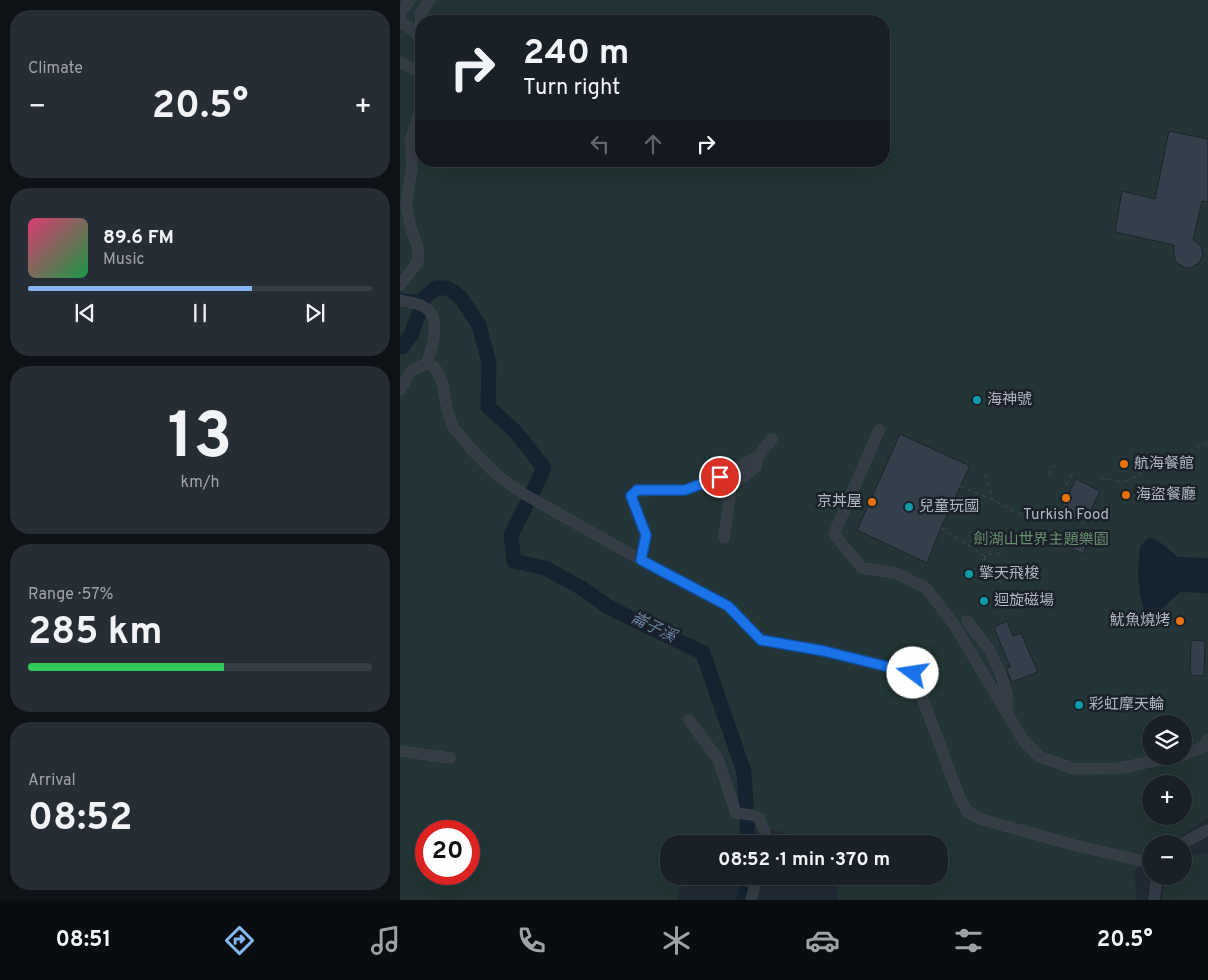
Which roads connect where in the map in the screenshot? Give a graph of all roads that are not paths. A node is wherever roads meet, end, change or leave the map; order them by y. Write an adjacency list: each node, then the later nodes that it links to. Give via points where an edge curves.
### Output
1 (410, 0): 5 (street, via 401,12)
2 (430, 0): 3 (street)
3 (421, 15)
4 (400, 21): 6 (street)
5 (400, 21)
6 (415, 32)
7 (400, 62): 8 (street)
8 (415, 70)
9 (415, 126): 10 (street, via 411,138 412,167 406,205 418,248 418,262)
10 (400, 285)
11 (400, 300): 12 (street, via 424,307 434,317 435,338)
12 (427, 363): 13 (street); 19 (street, via 437,371 443,385 453,427 498,476)
13 (403, 379): 14 (street)
14 (400, 390)
15 (879, 430): 21 (street, via 834,534 862,568 896,573 926,588 955,626)
16 (772, 439): 17 (street)
17 (758, 456): 18 (street, via 756,467 731,486); 19 (street, via 720,477 685,490 637,490 631,496 646,535)
18 (724, 538)
19 (641, 560): 31 (street, via 728,606 761,640 824,651 913,673 959,796 967,811 980,819)
20 (967, 620): 21 (street, via 989,649 1000,672 1007,694)
21 (1007, 714): 27 (street, via 1022,740 1040,757 1075,769 1120,768)
22 (689, 720): 29 (street, via 718,759 736,812 759,818)
23 (1208, 740): 25 (street, via 1203,747)
24 (400, 751): 26 (street)
25 (1192, 752)
26 (450, 758)
27 (1142, 764)
28 (1208, 830): 30 (street)
29 (765, 835)
30 (1192, 838)
31 (1142, 861)
32 (755, 885): 34 (street)
33 (1156, 885): 35 (street)
34 (751, 900)
35 (1154, 900)

